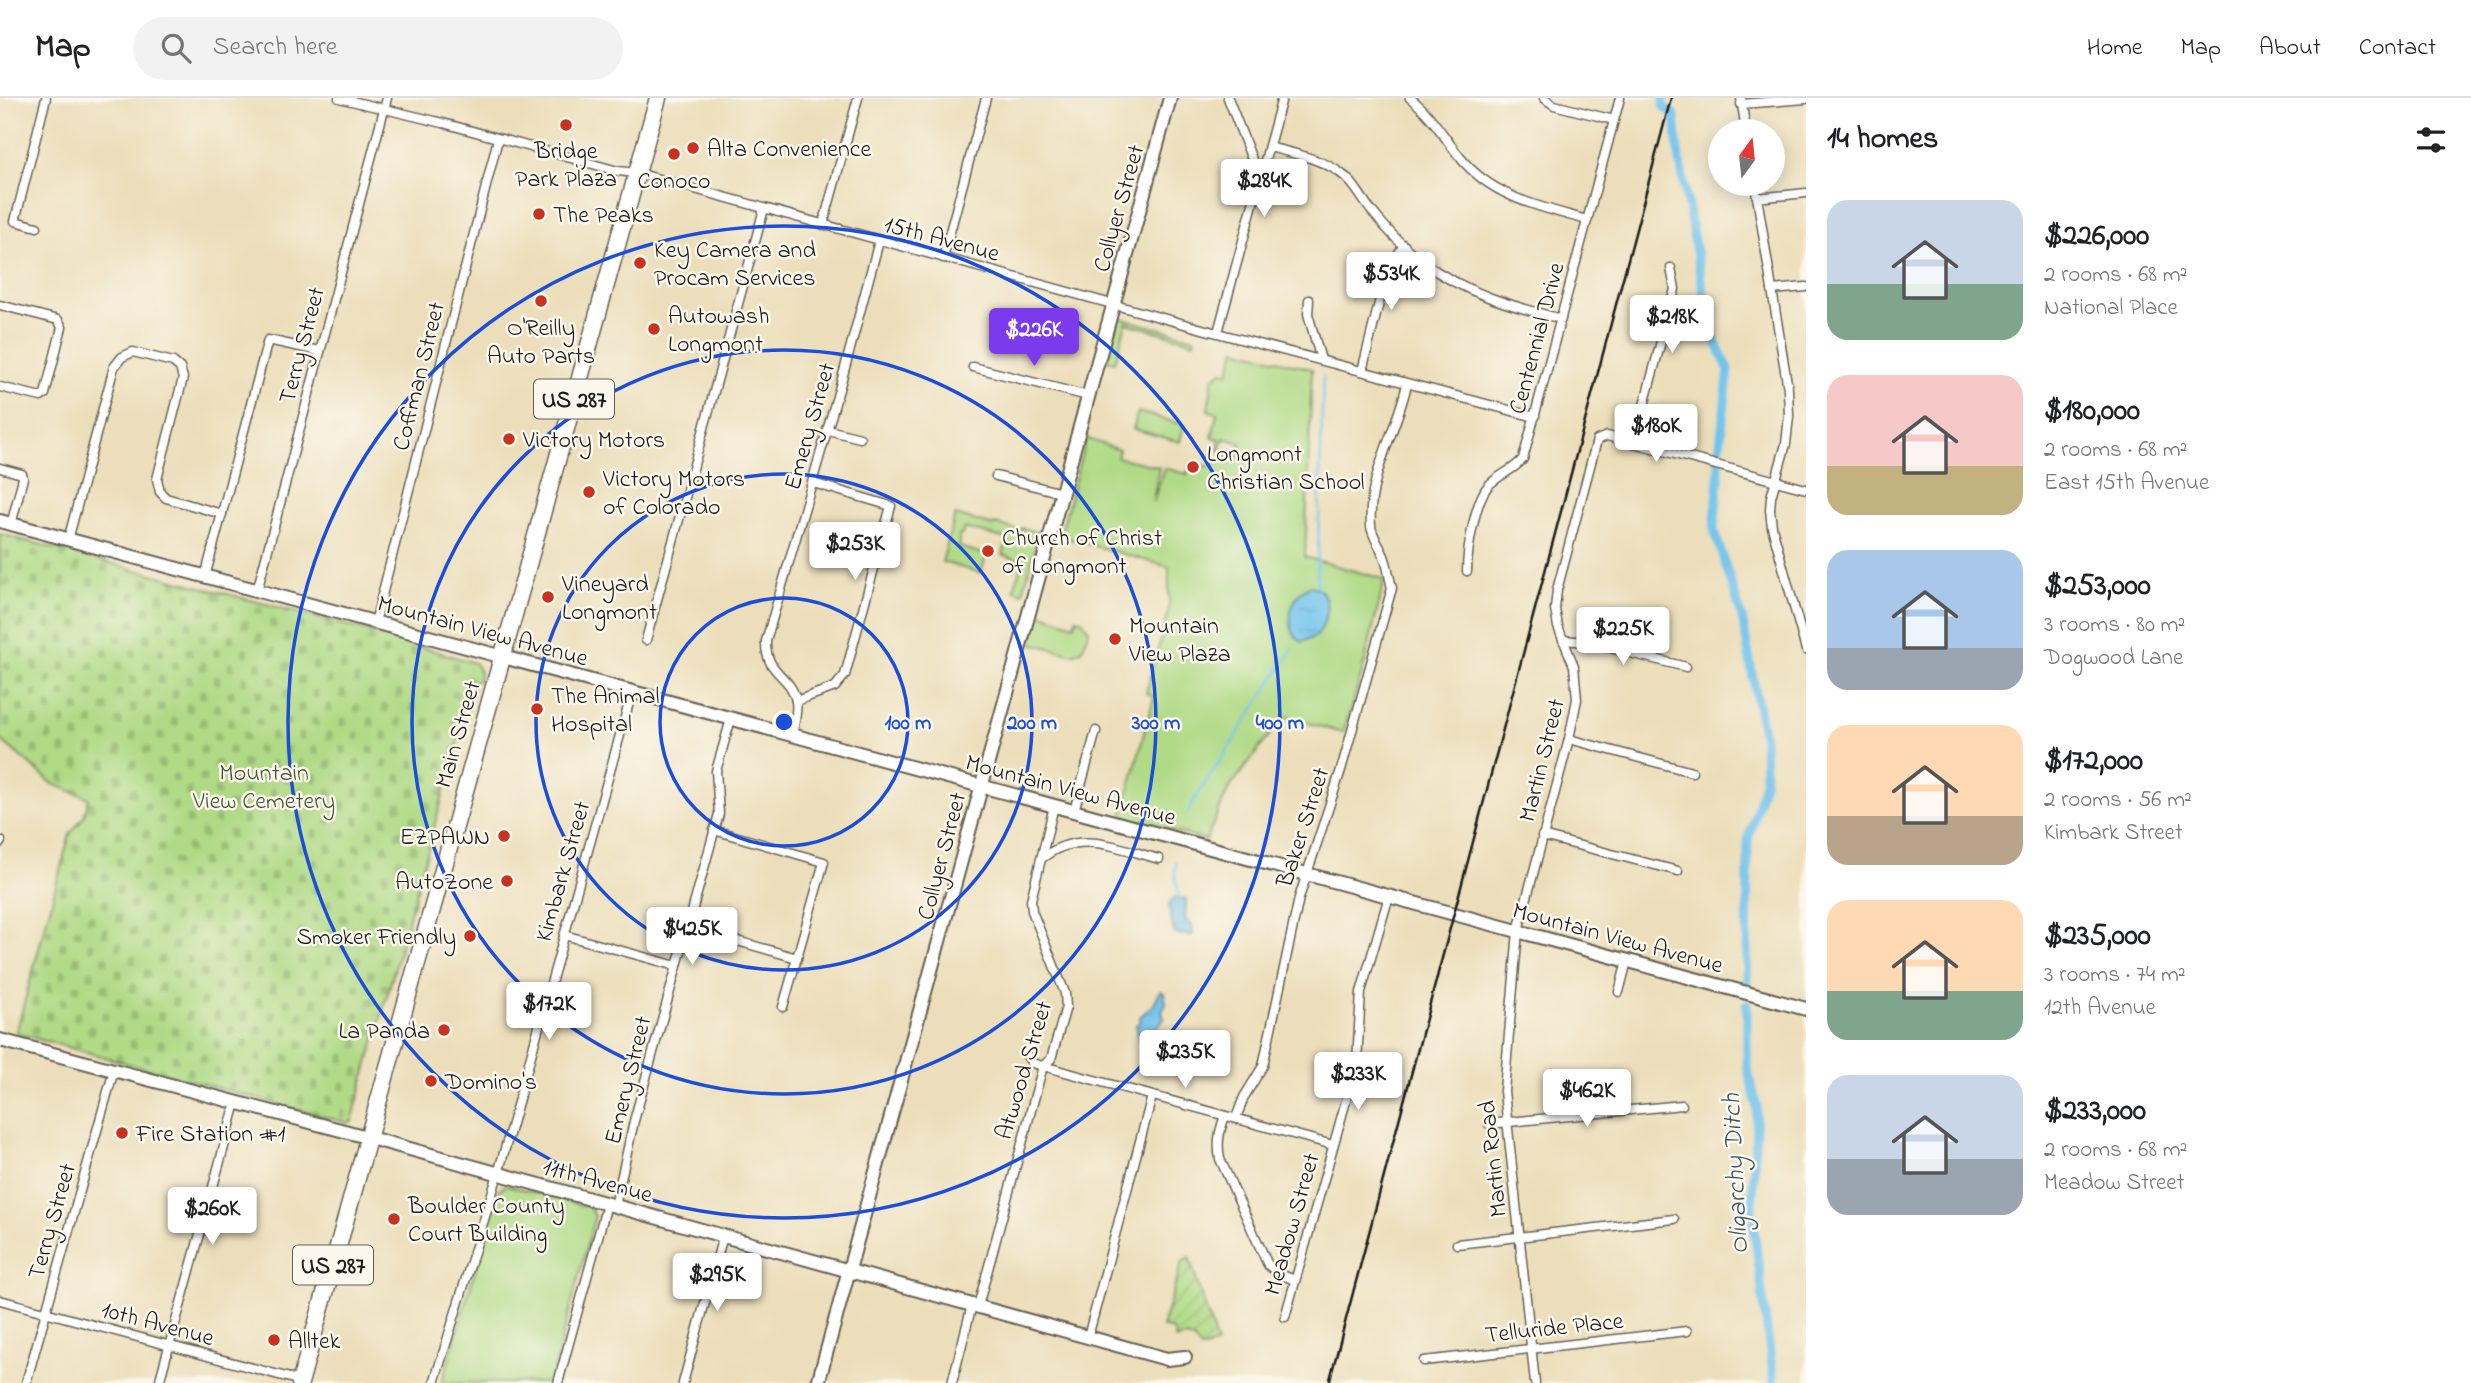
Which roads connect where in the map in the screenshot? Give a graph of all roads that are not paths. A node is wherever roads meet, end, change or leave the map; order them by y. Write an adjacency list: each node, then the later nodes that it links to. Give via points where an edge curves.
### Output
1 (46, 98): 27 (street, via 15,221)
2 (339, 98): 15 (street, 15th Avenue)
3 (387, 98): 15 (street, Terry Street)
4 (657, 98): 20 (highway, Main Street / US 287)
5 (858, 98): 26 (street)
6 (986, 98): 30 (street)
7 (1170, 98): 35 (street, Collyer Street)
8 (1228, 98): 21 (street)
9 (1282, 98): 19 (street)
10 (1410, 98): 25 (street, via 1483,181 1526,203)
11 (1544, 98): 17 (street, via 1554,105)
12 (1620, 98): 17 (street, Centennial Drive)
13 (1806, 99): 14 (street)
14 (1741, 101): 16 (street)
15 (384, 108): 18 (street, 15th Avenue); 39 (street, Terry Street)
16 (1744, 119)
17 (1614, 120): 25 (street, Centennial Drive)
18 (498, 139): 20 (street, 15th Avenue); 64 (street, Coffman Street)
19 (1269, 147): 21 (street); 29 (street, via 1338,171)
20 (637, 173): 24 (street, 15th Avenue); 68 (highway, Main Street / US 287)
21 (1260, 180): 38 (street)
22 (1806, 193): 23 (street)
23 (1757, 198): 33 (street)
24 (765, 209): 26 (street, 15th Avenue); 65 (street)
25 (1587, 220): 37 (street, Centennial Drive)
26 (823, 225): 28 (street, 15th Avenue)
27 (37, 227)
28 (879, 241): 30 (street, 15th Avenue); 47 (street, Emery Street)
29 (1404, 245): 37 (street, via 1467,289); 42 (street, via 1387,271)
30 (943, 258): 35 (street, 15th Avenue)
31 (1671, 268): 49 (street, via 1675,289)
32 (1806, 287): 33 (street)
33 (1772, 290): 52 (street, via 1787,375 1789,416)
34 (1309, 300): 40 (street, via 1308,314)
35 (1113, 303): 38 (street, 15th Avenue); 45 (street, Collyer Street)
36 (0, 305): 44 (street, via 58,320 62,327 41,397)
37 (1560, 319): 46 (street, Centennial Drive)
38 (1218, 332): 40 (street, 15th Avenue)
39 (319, 351): 56 (street, via 268,340); 61 (street, Terry Street)
40 (1321, 360): 42 (street, 15th Avenue)
41 (973, 367): 45 (street)
42 (1362, 371): 43 (street, 15th Avenue)
43 (1407, 384): 46 (street, 15th Avenue); 85 (street, Baker Street, via 1371,497 1371,529 1392,588)
44 (0, 387)
45 (1088, 396): 55 (street, Collyer Street)
46 (1535, 417): 59 (street, Centennial Drive, via 1523,459 1483,493 1467,549)
47 (828, 430): 48 (street); 53 (street, Emery Street)
48 (860, 438)
49 (1634, 443): 52 (street); 66 (street, Martin Street, via 1607,436 1597,440 1557,590 1555,608)
50 (0, 468): 57 (street, via 23,478)
51 (996, 476): 55 (street)
52 (1775, 481): 54 (street); 63 (street, via 1772,527)
53 (813, 483): 71 (street, Emery Street, via 766,641 769,663 787,682); 71 (street, via 891,506 845,676 835,687)
54 (1806, 489)
55 (1062, 493): 77 (street, Collyer Street)
56 (222, 514): 58 (street, via 166,498 160,492 157,474 182,372 173,362 133,352 114,367); 60 (street)
57 (6, 523): 58 (street, Mountain View Avenue)
58 (68, 540): 60 (street, Mountain View Avenue)
59 (1467, 570)
60 (205, 577): 61 (street, Mountain View Avenue)
61 (257, 591): 64 (street, Mountain View Avenue)
62 (1806, 606): 63 (street)
63 (1796, 608): 67 (street)
64 (375, 623): 68 (street, Mountain View Avenue)
65 (646, 640)
66 (1563, 640): 69 (street); 75 (street, Martin Street, via 1578,682)
67 (1806, 650)
68 (502, 657): 70 (street, Mountain View Avenue); 107 (highway, Main Street / US 287)
69 (1686, 667)
70 (632, 692): 72 (street, Mountain View Avenue); 89 (street, Kimbark Street)
71 (796, 701): 74 (street)
72 (731, 719): 74 (street, Mountain View Avenue); 80 (street, Emery Street, via 716,771 719,814)
73 (1096, 731): 79 (street)
74 (792, 735): 77 (street, Mountain View Avenue)
75 (1569, 739): 76 (street); 81 (street, Martin Street)
76 (1692, 772)
77 (982, 786): 78 (street, Mountain View Avenue); 115 (street, Collyer Street)
78 (1054, 806): 79 (street, Mountain View Avenue); 82 (street, Atwood Street)
79 (1073, 811): 85 (street, Mountain View Avenue)
80 (714, 830): 87 (street, Emery Street); 90 (street, via 824,862)
81 (1542, 836): 84 (street); 88 (street, Martin Street)
82 (1041, 859): 83 (street, via 1052,850 1080,841); 98 (street, Atwood Street, via 1032,911 1061,980 1066,1007 1051,1059)
83 (1159, 859)
84 (1678, 871)
85 (1308, 875): 86 (street, Mountain View Avenue); 104 (street, Baker Street, via 1263,1066)
86 (1389, 897): 88 (street, Mountain View Avenue); 108 (street, Meadow Street, via 1361,992 1357,1062)
87 (688, 927): 90 (street); 92 (street, Emery Street)
88 (1518, 931): 91 (street, Mountain View Avenue); 105 (street, Martin Road, via 1505,1066)
89 (564, 935): 92 (street); 109 (street, Kimbark Street)
90 (797, 958): 94 (street)
91 (1627, 961): 93 (street); 95 (street, Mountain View Avenue)
92 (677, 966): 110 (street, Emery Street)
93 (1619, 992)
94 (783, 1007)
95 (1806, 1007)
96 (0, 1040): 99 (street, 11th Avenue)
97 (1025, 1053): 98 (street, via 1032,1063)
98 (1043, 1066): 100 (street); 118 (street, Atwood Street)
99 (114, 1070): 101 (street, 11th Avenue); 119 (street, Terry Street)
100 (1152, 1096): 103 (street); 122 (street)
101 (236, 1103): 107 (street, 11th Avenue); 123 (street)
102 (1682, 1105): 105 (street)
103 (1225, 1116): 104 (street); 116 (street, via 1219,1133 1220,1159 1268,1265)
104 (1236, 1118): 108 (street)
105 (1506, 1123): 106 (street); 113 (street, Martin Road)
106 (1489, 1124)
107 (368, 1138): 109 (street, 11th Avenue); 127 (highway, Main Street / US 287)
108 (1333, 1146): 116 (street, Meadow Street)
109 (498, 1174): 110 (street, 11th Avenue); 130 (street, Kimbark Street)
110 (611, 1205): 112 (street, 11th Avenue); 131 (street, Emery Street)
111 (1674, 1219): 113 (street)
112 (723, 1236): 115 (street, 11th Avenue); 132 (street)
113 (1520, 1237): 114 (street); 124 (street, Martin Road)
114 (1457, 1244)
115 (848, 1270): 118 (street, 11th Avenue); 133 (street, Collyer Street)
116 (1295, 1280): 120 (street, Meadow Street)
117 (0, 1300): 119 (street, 10th Avenue)
118 (975, 1306): 122 (street, 11th Avenue); 134 (street, Atwood Street)
119 (45, 1312): 123 (street, 10th Avenue); 128 (street, Terry Street)
120 (1285, 1317)
121 (1687, 1331): 124 (street, Telluride Place)
122 (1088, 1337): 125 (street, 11th Avenue, via 1167,1359)
123 (170, 1346): 127 (street, 10th Avenue); 129 (street)
124 (1531, 1350): 126 (street, Telluride Place); 135 (street, Martin Road)
125 (1185, 1357)
126 (1424, 1361)
127 (302, 1382)
128 (26, 1383)
129 (159, 1383)
130 (434, 1383)
131 (558, 1383)
132 (683, 1383)
133 (818, 1383)
134 (952, 1383)
135 (1535, 1383)

